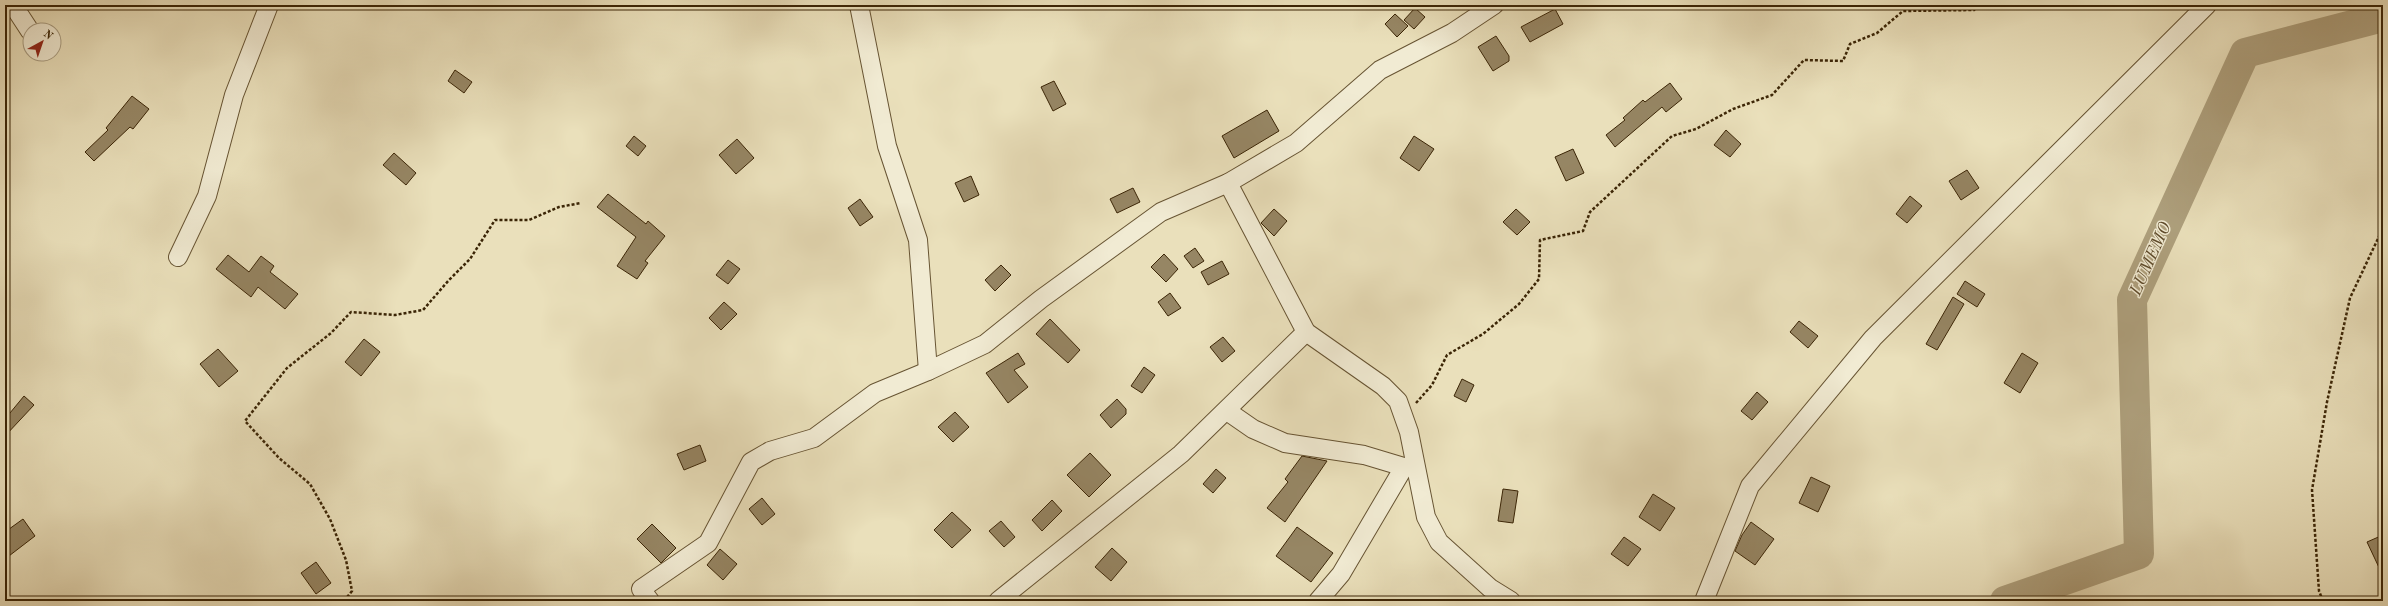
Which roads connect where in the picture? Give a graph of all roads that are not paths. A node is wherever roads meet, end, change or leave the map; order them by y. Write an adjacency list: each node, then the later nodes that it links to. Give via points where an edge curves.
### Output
1 (13, 5): 6 (street)
2 (269, 5): 8 (street, via 234,95 207,196)
3 (859, 5): 10 (street, via 887,146 918,240)
4 (1494, 5): 7 (street, via 1452,33 1380,70 1296,143)
5 (2207, 5): 17 (street, via 1868,344 1750,486)
6 (24, 22)
7 (1228, 183): 9 (street); 10 (street, via 1161,212 1041,299 985,344)
8 (178, 257)
9 (1306, 332): 11 (street); 12 (street, via 1383,386 1398,401 1408,432)
10 (928, 371): 13 (street, via 875,393 814,438 770,451 751,462 708,543 640,589)
11 (1227, 411): 12 (street, via 1253,429 1285,442 1364,455); 14 (street, via 1180,454)
12 (1409, 468): 15 (street, via 1341,574); 16 (street, via 1426,517 1439,542 1490,588)
13 (650, 601)
14 (998, 601)
15 (1318, 601)
16 (1511, 601)
17 (1704, 601)

